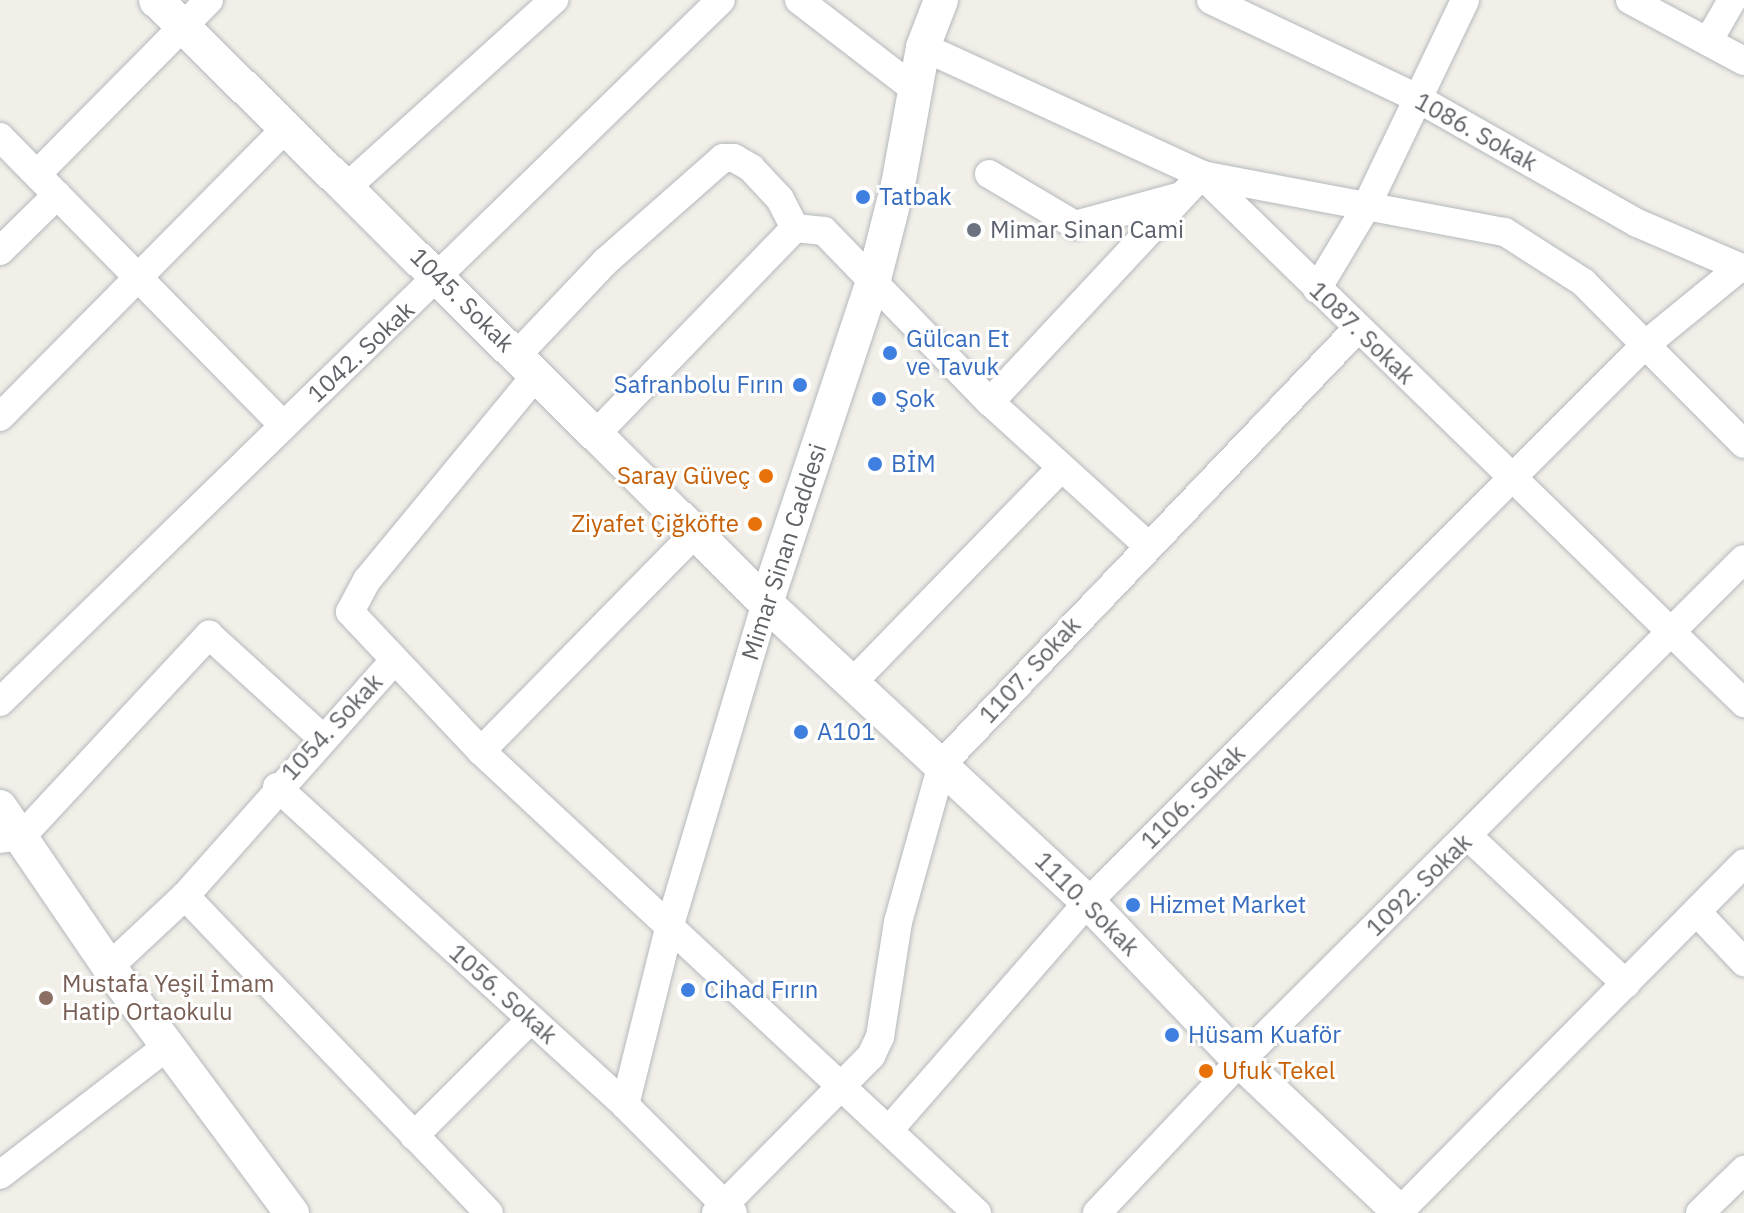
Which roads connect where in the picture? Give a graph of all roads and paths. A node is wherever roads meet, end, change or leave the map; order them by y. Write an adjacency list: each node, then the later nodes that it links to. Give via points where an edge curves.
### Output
1 (156, 0): 11 (street, 1045. Sokak)
2 (209, 0): 11 (street)
3 (554, 0): 22 (street)
4 (721, 0): 30 (street, 1042. Sokak)
5 (799, 0): 15 (street)
6 (941, 0): 13 (street, Mimar Sinan Caddesi)
7 (1211, 0): 16 (street, 1086. Sokak)
8 (1465, 0): 16 (street)
9 (1630, 0): 12 (street)
10 (1732, 0): 12 (street)
11 (184, 28): 17 (street, 1045. Sokak); 19 (street)
12 (1709, 40): 14 (street)
13 (923, 47): 15 (street, Mimar Sinan Caddesi); 21 (street, 1087. Sokak)
14 (1744, 61)
15 (916, 90): 31 (street, Mimar Sinan Caddesi)
16 (1417, 98): 25 (street); 28 (street, 1086. Sokak, via 1637,223)
17 (287, 127): 22 (street, 1045. Sokak); 29 (street)
18 (0, 137): 19 (street)
19 (38, 173): 23 (street)
20 (989, 174): 24 (street, via 1075,225)
21 (1202, 175): 24 (street); 25 (street); 32 (street, 1087. Sokak)
22 (348, 186): 30 (street, 1045. Sokak)
23 (57, 195): 27 (street); 29 (street)
24 (1182, 196): 36 (street)
25 (1366, 207): 32 (street); 34 (street, via 1505,232 1583,282)
26 (795, 228): 31 (street, via 824,231); 35 (street, via 780,199 751,168 723,158 616,253); 39 (street)
27 (0, 251)
28 (1742, 268): 34 (street, 1106. Sokak)
29 (142, 276): 37 (street); 38 (street)
30 (440, 278): 35 (street, 1045. Sokak); 38 (street, 1042. Sokak)
31 (874, 279): 36 (street); 46 (street, Mimar Sinan Caddesi)
32 (1317, 289): 33 (street, 1087. Sokak)
33 (1358, 328): 42 (street, 1087. Sokak); 44 (street, 1107. Sokak)
34 (1645, 345): 40 (street); 42 (street, 1106. Sokak)
35 (528, 364): 39 (street, 1045. Sokak); 48 (street, via 367,580 350,612)
36 (990, 402): 41 (street)
37 (0, 417)
38 (283, 425): 50 (street, 1042. Sokak)
39 (597, 433): 43 (street, 1045. Sokak)
40 (1744, 444)
41 (1061, 468): 44 (street); 49 (street)
42 (1513, 479): 47 (street, 1087. Sokak); 61 (street, 1106. Sokak)
43 (695, 533): 46 (street, 1045. Sokak); 53 (street)
44 (1147, 545): 54 (street, 1107. Sokak)
45 (1744, 559): 47 (street, 1092. Sokak)
46 (766, 603): 49 (street, 1110. Sokak); 63 (street, Mimar Sinan Caddesi)
47 (1671, 631): 51 (street, 1087. Sokak); 58 (street, 1092. Sokak)
48 (393, 662): 52 (street, 1054. Sokak); 53 (street, 1054. Sokak)
49 (852, 683): 54 (street, 1110. Sokak)
50 (0, 702)
51 (1744, 703)
52 (322, 738): 55 (street, 1054. Sokak); 57 (street, via 209,635)
53 (481, 751): 63 (street, 1054. Sokak)
54 (942, 764): 61 (street, 1110. Sokak); 70 (street, 1107. Sokak, via 898,922 880,1037 862,1070)
55 (277, 787): 60 (street, 1054. Sokak); 67 (street, 1056. Sokak)
56 (0, 807): 57 (street)
57 (11, 837): 65 (street)
58 (1469, 837): 66 (street); 69 (street, 1092. Sokak)
59 (1744, 863): 62 (street)
60 (185, 896): 65 (street, 1054. Sokak); 73 (street)
61 (1088, 902): 69 (street, 1110. Sokak); 72 (street, 1106. Sokak)
62 (1697, 912): 64 (street); 66 (street)
63 (669, 928): 70 (street, 1054. Sokak); 71 (street, Mimar Sinan Caddesi)
64 (1744, 962)
65 (109, 967): 68 (street)
66 (1626, 984): 77 (street)
67 (531, 1019): 71 (street, 1056. Sokak); 73 (street)
68 (169, 1045): 75 (street); 78 (street)
69 (1240, 1061): 77 (street, 1110. Sokak); 81 (street, 1092. Sokak)
70 (842, 1088): 72 (street, 1054. Sokak); 76 (street, 1107. Sokak)
71 (625, 1105): 76 (street, 1056. Sokak)
72 (889, 1130): 80 (street, 1054. Sokak)
73 (414, 1136): 79 (street)
74 (1744, 1170): 82 (street)
75 (0, 1175)
76 (724, 1210)
77 (1400, 1212)
78 (292, 1213)
79 (489, 1213)
80 (977, 1213)
81 (1097, 1213)
82 (1700, 1213)

